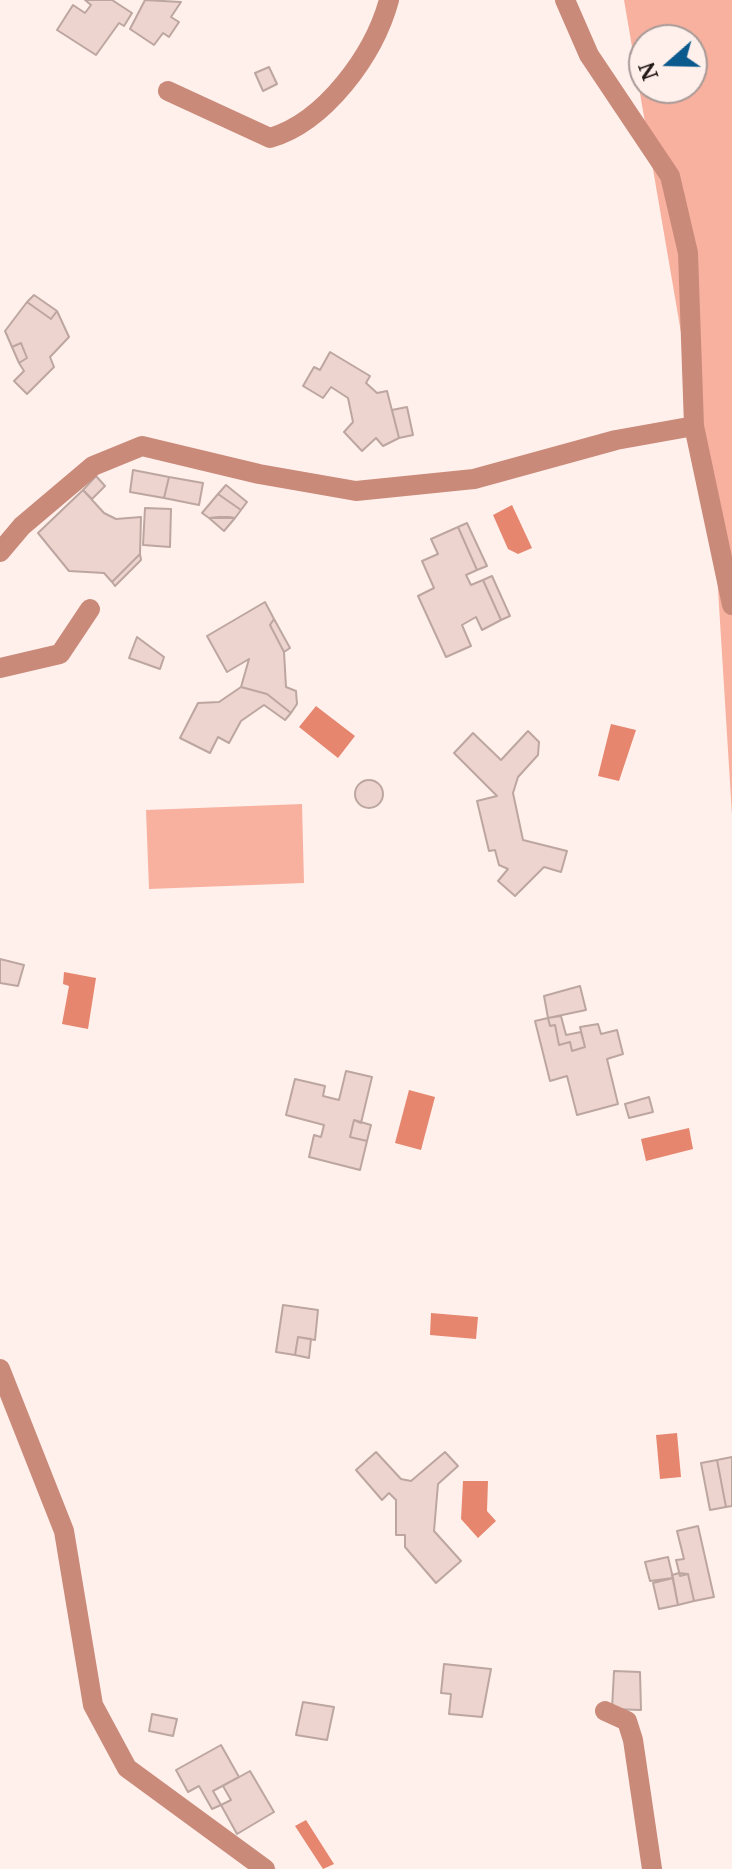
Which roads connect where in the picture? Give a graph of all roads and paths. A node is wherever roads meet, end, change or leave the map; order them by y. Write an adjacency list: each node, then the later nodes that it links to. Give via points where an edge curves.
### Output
1 (389, 0): 3 (street, via 358,62 336,91 306,123 288,133 270,138)
2 (565, 0): 4 (street, via 589,55 670,176 688,253)
3 (168, 91)
4 (694, 426): 5 (street, via 616,440 474,479 356,491 142,446 93,466 22,526); 6 (street)
5 (0, 552)
6 (732, 605)
7 (90, 609): 8 (street, via 60,654)
8 (0, 668)
9 (0, 1369): 11 (street, via 64,1531 93,1705 127,1768)
10 (605, 1711): 12 (street, via 627,1721 633,1740)
11 (265, 1869)
12 (652, 1869)

